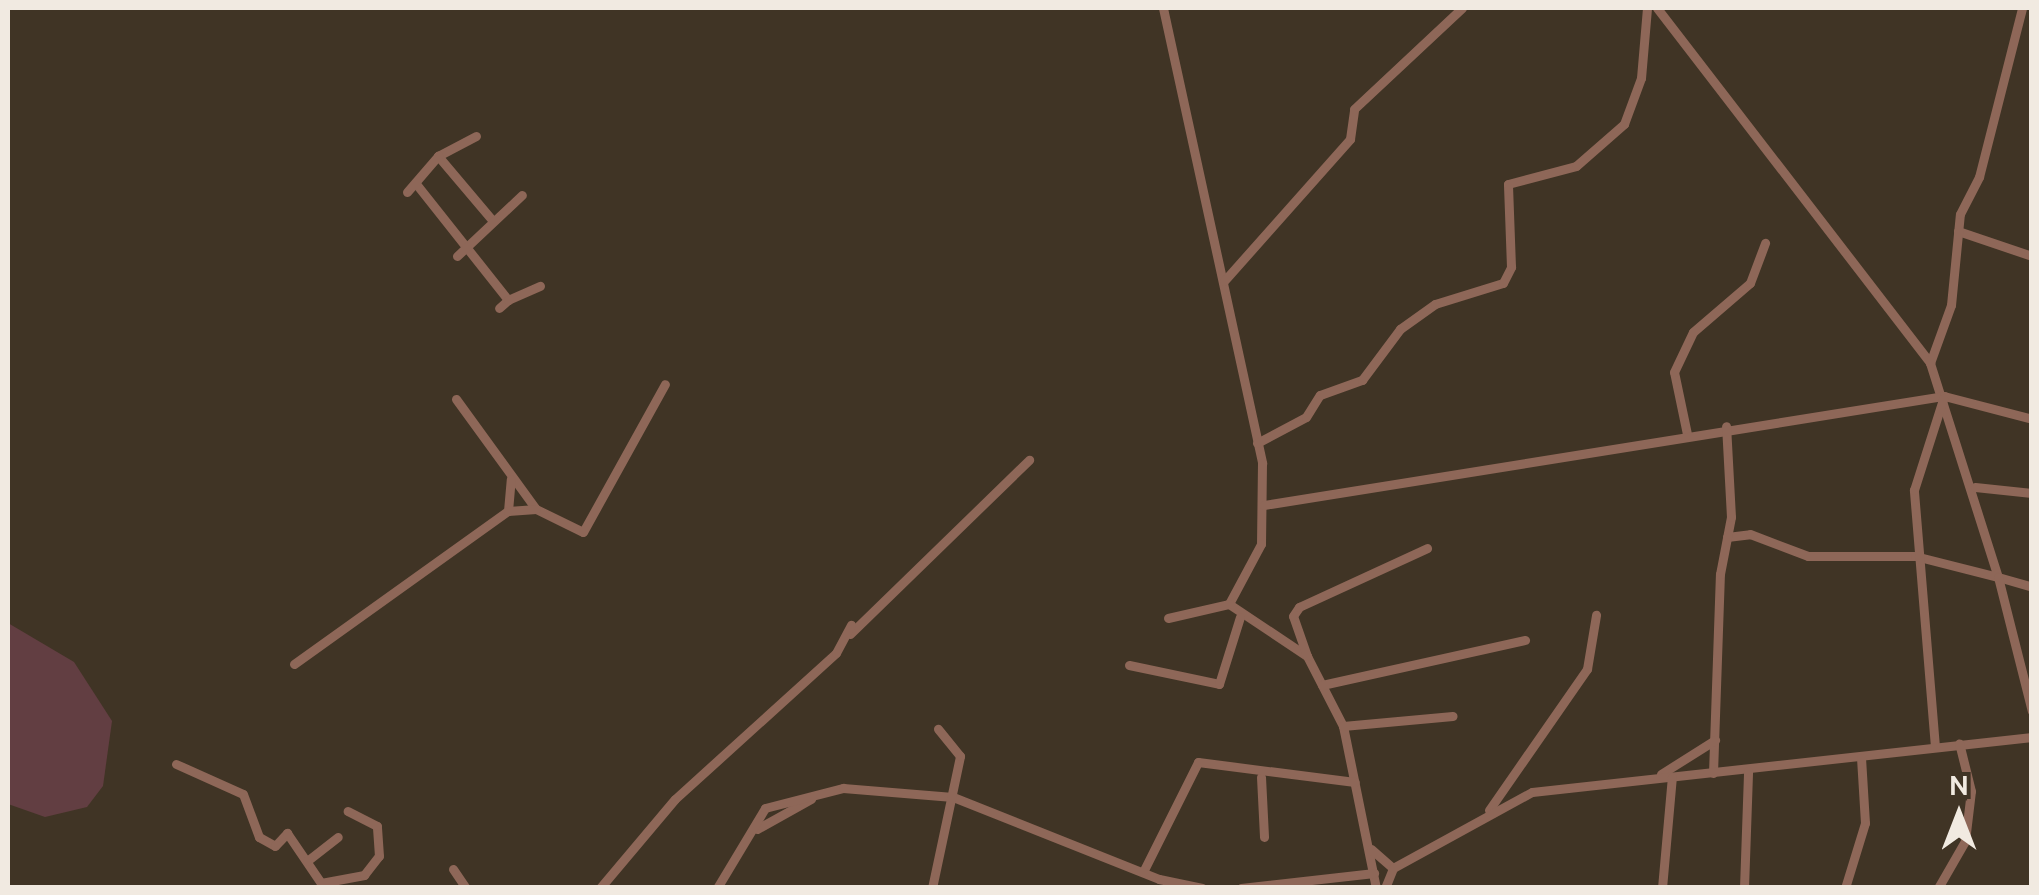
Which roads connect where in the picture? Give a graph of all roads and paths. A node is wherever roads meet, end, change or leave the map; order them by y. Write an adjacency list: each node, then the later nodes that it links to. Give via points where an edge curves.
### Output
1 (1162, 8): 17 (street)
2 (1462, 8): 17 (street, via 1354,110 1350,139)
3 (1646, 8): 28 (street, via 1640,78 1624,124 1576,166 1508,184 1511,267 1503,283 1435,304 1400,329 1362,380 1320,394 1306,417)
4 (1658, 8): 21 (street)
5 (2022, 8): 12 (street)
6 (476, 136): 7 (street)
7 (438, 156): 8 (street); 11 (street)
8 (417, 185): 9 (street); 13 (street)
9 (407, 192)
10 (522, 195): 11 (street)
11 (492, 220): 13 (street)
12 (1958, 231): 16 (street); 21 (street, via 1951,305)
13 (464, 243): 15 (street); 19 (street)
14 (1765, 244): 27 (street, via 1750,283 1694,332 1674,372)
15 (457, 256)
16 (2032, 256)
17 (1224, 281): 28 (street)
18 (540, 286): 19 (street)
19 (508, 300): 20 (street)
20 (498, 308)
21 (1930, 363): 23 (street)
22 (665, 384): 34 (street, via 582,532)
23 (1944, 396): 25 (street); 26 (street); 31 (street); 38 (street, via 1914,490)
24 (456, 399): 30 (street)
25 (2032, 418)
26 (1726, 426): 27 (street); 36 (street)
27 (1688, 434): 33 (street)
28 (1257, 442): 33 (street)
29 (1029, 460): 81 (street, via 676,800)
30 (510, 479): 34 (street); 35 (street)
31 (1975, 487): 32 (street); 39 (street)
32 (2032, 493)
33 (1264, 505): 41 (street, via 1261,544)
34 (536, 510): 35 (street)
35 (508, 511): 47 (street)
36 (1727, 537): 38 (street, via 1750,534 1808,556); 55 (street)
37 (1428, 548): 46 (street, via 1299,607 1293,616)
38 (1916, 556): 39 (street); 57 (street)
39 (1998, 577): 40 (street); 50 (street)
40 (2032, 587)
41 (1229, 604): 43 (street); 44 (street)
42 (1596, 615): 69 (street, via 1587,668)
43 (1240, 617): 46 (street); 48 (street, via 1219,684)
44 (1168, 618)
45 (1525, 640): 49 (street)
46 (1307, 656): 49 (street)
47 (294, 664)
48 (1128, 664)
49 (1322, 685): 52 (street)
50 (2032, 711)
51 (1453, 716): 52 (street)
52 (1343, 726): 65 (street)
53 (938, 730): 67 (street, via 960,756)
54 (2032, 737): 56 (street)
55 (1714, 740): 61 (street); 63 (street, via 1692,762)
56 (1959, 743): 57 (street); 91 (street, via 1971,791 1965,841)
57 (1935, 747): 58 (street)
58 (1861, 758): 60 (street); 90 (street, via 1865,823)
59 (176, 764): 74 (street, via 244,794 259,838 275,846 287,833)
60 (1748, 771): 61 (street); 89 (street)
61 (1713, 773): 64 (street)
62 (1262, 777): 65 (street); 72 (street); 77 (street, via 1198,762)
63 (1654, 777): 64 (street); 69 (street, via 1532,792)
64 (1672, 777): 88 (street)
65 (1356, 782): 73 (street)
66 (814, 797): 67 (street, via 843,788); 70 (street); 70 (street, via 765,808)
67 (953, 797): 77 (street); 83 (street)
68 (348, 811): 74 (street, via 377,826 382,848 373,866 349,881 322,882)
69 (1488, 812): 75 (street)
70 (757, 829): 82 (street)
71 (338, 837): 74 (street)
72 (1264, 837)
73 (1369, 848): 75 (street); 78 (street)
74 (307, 861)
75 (1393, 868): 87 (street)
76 (453, 869): 80 (street)
77 (1143, 872): 79 (street)
78 (1374, 872): 85 (street); 86 (street)
79 (1157, 883): 84 (street)
80 (466, 888)
81 (600, 888)
82 (717, 888)
83 (932, 888)
84 (1202, 888)
85 (1241, 888)
86 (1376, 888)
87 (1384, 888)
88 (1662, 888)
89 (1744, 888)
90 (1845, 888)
91 (1938, 888)

